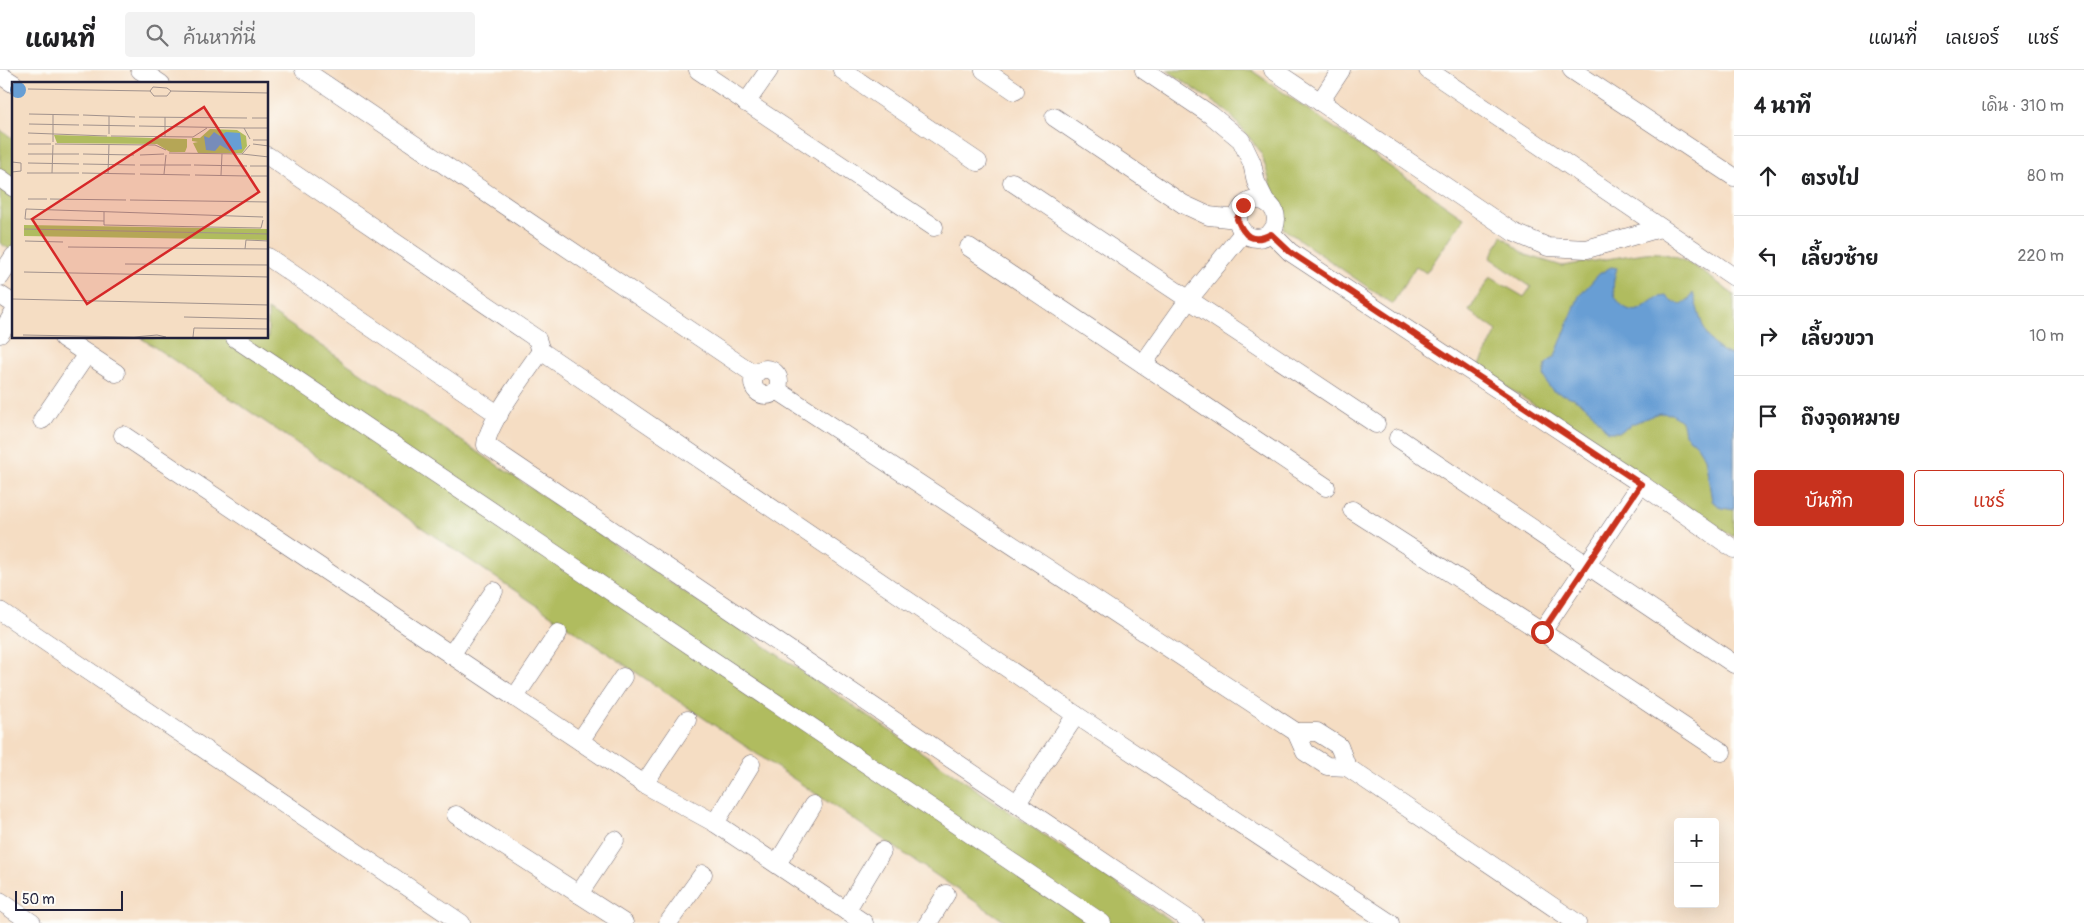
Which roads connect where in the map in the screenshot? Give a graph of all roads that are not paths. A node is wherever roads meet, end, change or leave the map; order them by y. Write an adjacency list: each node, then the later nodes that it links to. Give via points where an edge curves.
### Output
1 (140, 70): 13 (street)
2 (304, 70): 91 (street, via 754,374 763,369 773,371 779,380 777,390 1296,732 1305,752 1327,766 1347,767)
3 (698, 70): 17 (street)
4 (769, 70): 17 (street)
5 (842, 70): 20 (street)
6 (984, 70): 15 (street)
7 (1144, 70): 25 (street, via 1211,115 1241,140)
8 (1273, 70): 16 (street)
9 (1341, 70): 16 (street)
10 (1428, 70): 28 (street)
11 (1572, 70): 21 (street)
12 (0, 75): 14 (street)
13 (158, 82)
14 (12, 83)
15 (1015, 91)
16 (1320, 102): 28 (street, via 1513,232 1548,248 1587,249)
17 (746, 103): 27 (street)
18 (1054, 117): 26 (street, via 1183,204)
19 (269, 157): 42 (street, via 537,339)
20 (978, 162)
21 (1734, 177)
22 (0, 178): 24 (street)
23 (1012, 182): 36 (street)
24 (12, 187)
25 (1265, 200): 26 (street, via 1253,199 1243,205); 29 (street, via 1274,208 1277,223)
26 (1240, 226): 29 (street, via 1252,238); 36 (street)
27 (934, 227)
28 (1660, 228): 34 (street)
29 (1271, 234): 51 (street, via 1290,252)
30 (969, 247): 44 (street)
31 (269, 258): 46 (street)
32 (12, 259): 33 (street)
33 (0, 277)
34 (1734, 277)
35 (0, 295): 37 (street)
36 (1190, 299): 44 (street); 48 (street)
37 (12, 303)
38 (12, 316): 39 (street)
39 (0, 334)
40 (64, 339): 43 (street)
41 (236, 339): 88 (street)
42 (541, 352): 46 (street); 64 (street)
43 (87, 354): 45 (street); 47 (street)
44 (1143, 364): 52 (street)
45 (116, 373)
46 (499, 415): 70 (street, via 487,436 486,446)
47 (42, 420)
48 (1376, 424)
49 (123, 435): 60 (street)
50 (1398, 438): 55 (street)
51 (1641, 484): 54 (street); 55 (street)
52 (1326, 486)
53 (1352, 510): 58 (street)
54 (1734, 549)
55 (1587, 565): 58 (street); 61 (street)
56 (494, 591): 60 (street)
57 (0, 611): 83 (street)
58 (1542, 632): 67 (street)
59 (558, 633): 63 (street)
60 (451, 655): 63 (street)
61 (1734, 664)
62 (623, 677): 66 (street)
63 (514, 698): 66 (street)
64 (1076, 715): 70 (street); 90 (street)
65 (687, 720): 69 (street)
66 (580, 742): 69 (street)
67 (1722, 752)
68 (751, 764): 73 (street)
69 (644, 784): 73 (street)
70 (1017, 803): 89 (street)
71 (813, 805): 76 (street)
72 (456, 815): 78 (street)
73 (715, 823): 76 (street)
74 (615, 840): 78 (street)
75 (882, 852): 81 (street)
76 (777, 864): 81 (street)
77 (703, 874): 85 (street)
78 (579, 894): 84 (street)
79 (946, 894): 87 (street)
80 (0, 902): 82 (street)
81 (846, 911): 86 (street)
82 (32, 923)
83 (461, 923)
84 (624, 923)
85 (668, 923)
86 (864, 923)
87 (928, 923)
88 (1102, 923)
89 (1194, 923)
90 (1390, 923)
91 (1577, 923)

